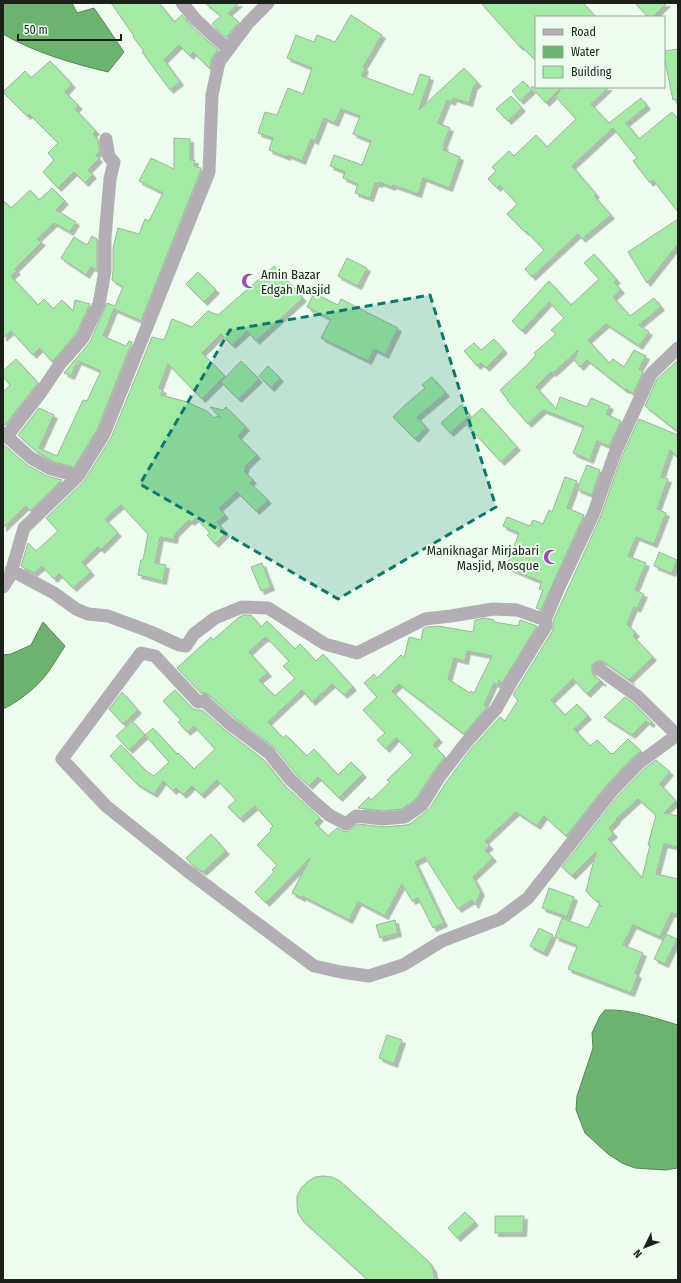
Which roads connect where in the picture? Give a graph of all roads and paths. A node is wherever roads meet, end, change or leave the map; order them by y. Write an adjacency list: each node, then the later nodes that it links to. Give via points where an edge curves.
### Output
1 (182, 3): 3 (street, via 196,20)
2 (268, 3): 3 (street)
3 (228, 49): 7 (street, via 219,62 212,95 209,172 104,434)
4 (106, 139): 6 (street, via 108,157 114,162 110,178 105,271 99,304 83,338)
5 (678, 348): 10 (street, via 651,374 615,453 593,515)
6 (5, 434): 7 (street, via 31,458 51,469)
7 (78, 476): 8 (street, via 24,528)
8 (12, 570): 9 (street); 10 (street, via 76,609 88,614 108,616 186,646 194,634 216,618 242,607 268,608 325,644 357,652 425,619 493,609 517,610)
9 (3, 587)
10 (545, 620): 12 (street, via 546,626 496,709 440,776 422,805 405,817 383,819 356,816 346,824 329,815 290,779 269,753 204,701 198,702 155,656 141,653 62,759 106,806 314,966 369,976 403,966 442,941 500,919 528,898 612,791 639,763)
11 (599, 669): 12 (street, via 637,696)
12 (677, 735)

